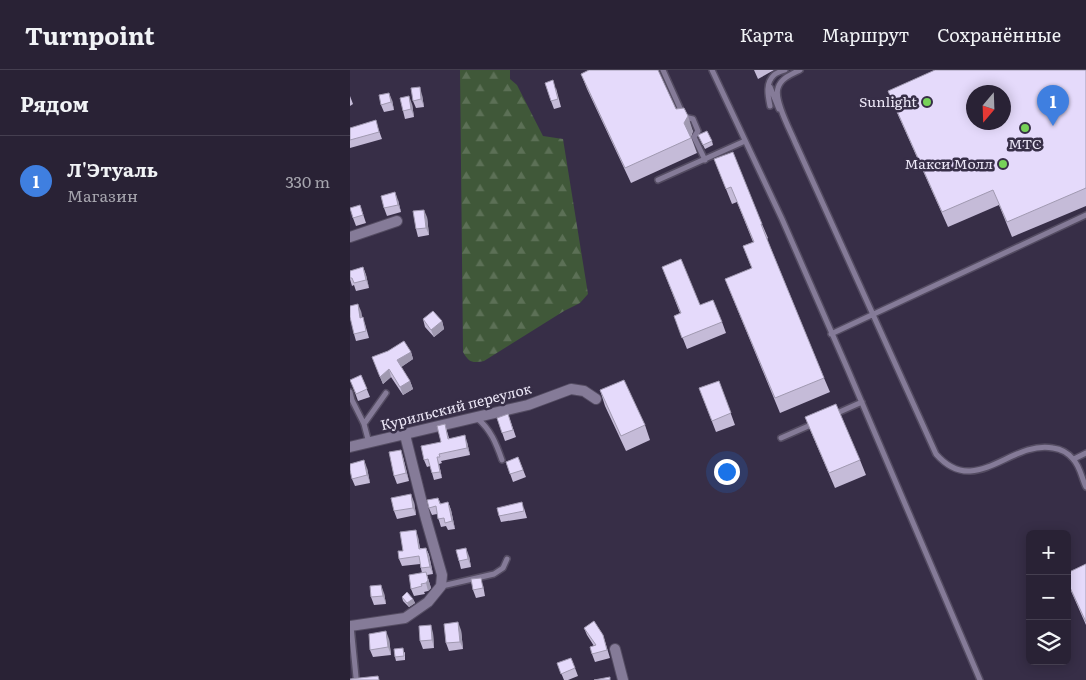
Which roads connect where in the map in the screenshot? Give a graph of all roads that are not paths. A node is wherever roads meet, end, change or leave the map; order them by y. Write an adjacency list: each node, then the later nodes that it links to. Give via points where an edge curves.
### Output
1 (663, 70): 9 (lane, via 684,116 693,119 698,131 694,138)
2 (712, 70): 8 (lane)
3 (785, 70): 5 (lane, via 774,75)
4 (800, 70): 7 (lane, via 788,76 778,87 780,104)
5 (769, 84): 6 (lane); 7 (lane)
6 (770, 106)
7 (788, 124): 14 (lane)
8 (745, 141): 9 (lane); 15 (lane)
9 (705, 160): 10 (lane)
10 (658, 180)
11 (1086, 216): 14 (lane)
12 (397, 221): 13 (street)
13 (350, 236)
14 (872, 314): 15 (lane); 29 (lane, via 936,454 945,464 963,471 981,470 1035,447 1061,450)
15 (831, 334): 19 (lane)
16 (350, 392): 23 (lane)
17 (386, 393): 23 (lane)
18 (596, 399): 20 (street, Курильский переулок, via 584,391 571,389 528,405)
19 (862, 402): 21 (lane); 38 (lane)
20 (476, 418): 24 (street, Курильский переулок); 30 (lane, via 493,436)
21 (826, 418)
22 (817, 422): 25 (lane)
23 (364, 424): 26 (lane)
24 (405, 435): 26 (street, Курильский переулок); 33 (street, via 442,575)
25 (781, 438)
26 (369, 443): 27 (street, Курильский переулок)
27 (350, 448)
28 (1086, 453): 29 (lane)
29 (1074, 459): 31 (lane)
30 (502, 460)
31 (1086, 487)
32 (507, 559): 33 (lane, via 503,568 494,574)
33 (441, 586): 34 (street, via 428,602 405,618)
34 (351, 626): 36 (lane)
35 (615, 649): 37 (street)
36 (356, 677)
37 (623, 680)
38 (980, 680)

